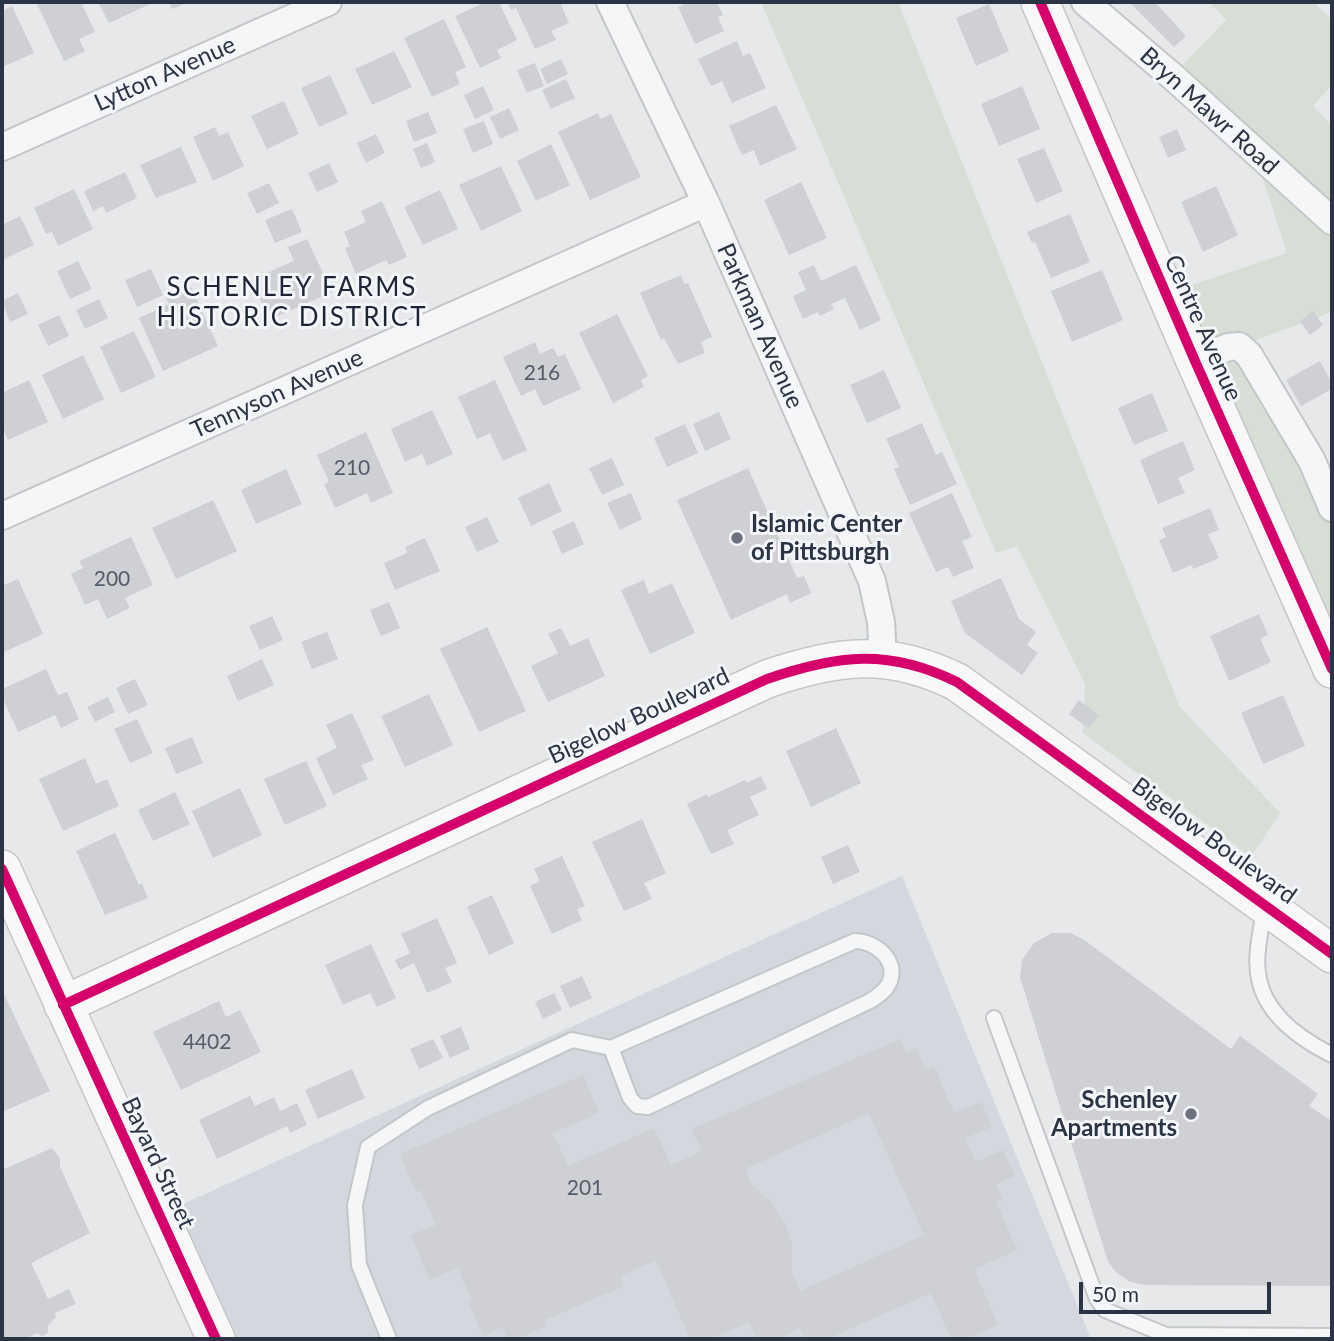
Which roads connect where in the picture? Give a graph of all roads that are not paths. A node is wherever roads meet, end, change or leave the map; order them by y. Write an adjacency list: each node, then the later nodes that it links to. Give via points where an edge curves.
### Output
1 (328, 2): 5 (street, Lytton Avenue)
2 (610, 2): 6 (street, Parkman Avenue)
3 (1040, 2): 8 (main road, Centre Avenue)
4 (1085, 2): 7 (street, Bryn Mawr Road)
5 (2, 147)
6 (706, 203): 10 (street, Tennyson Avenue); 11 (street, Parkman Avenue, via 872,581)
7 (1332, 221)
8 (1195, 361): 9 (street, via 1228,347 1239,346 1249,355 1312,461); 12 (main road, Centre Avenue)
9 (1332, 508)
10 (2, 516)
11 (883, 658): 14 (main road, Bigelow Boulevard, via 913,663 957,681); 16 (main road, Bigelow Boulevard, via 819,663 767,679)
12 (1332, 669)
13 (4, 880): 16 (main road)
14 (1265, 905): 15 (main road, Bigelow Boulevard); 19 (lane, via 1257,954 1266,1001 1300,1035)
15 (1332, 954)
16 (63, 1004): 21 (main road, Bayard Street)
17 (994, 1018): 20 (lane, via 1097,1299 1105,1310 1166,1335)
18 (611, 1048): 18 (lane, via 630,1097 637,1107 648,1107 870,1001 890,982 892,971 875,945 855,941); 22 (lane, via 572,1040 428,1108 368,1147 355,1205 359,1265)
19 (1332, 1055)
20 (1332, 1336)
21 (216, 1339)
22 (389, 1339)

